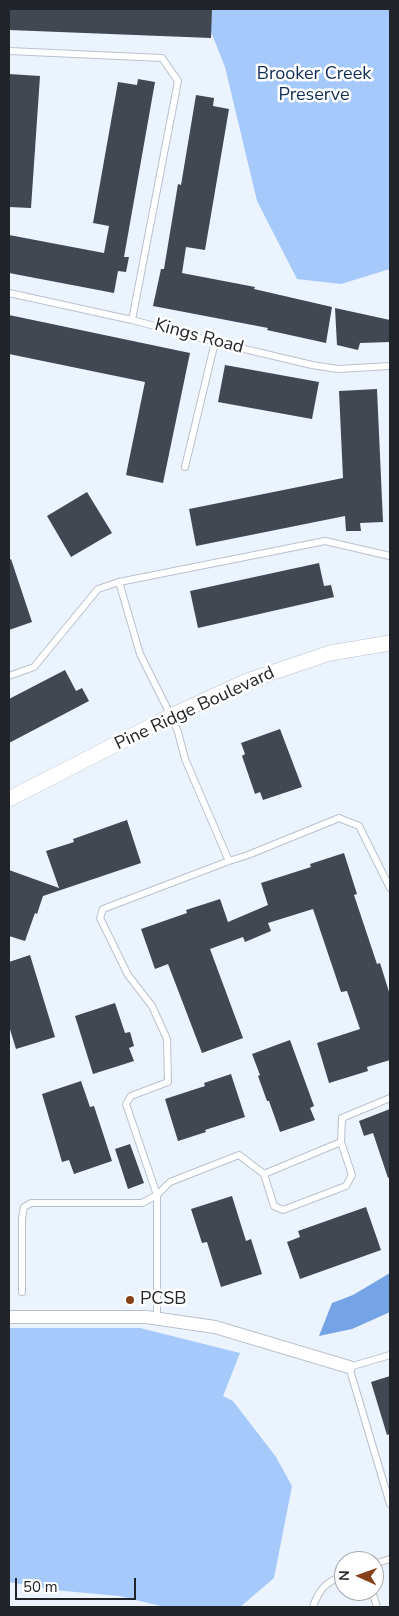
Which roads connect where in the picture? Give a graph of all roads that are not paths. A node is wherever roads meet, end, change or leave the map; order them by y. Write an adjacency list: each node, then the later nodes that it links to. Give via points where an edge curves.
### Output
1 (9, 51): 3 (lane, via 162,58 178,80)
2 (9, 292): 3 (lane, Kings Road)
3 (132, 320): 4 (lane, Kings Road)
4 (215, 342): 5 (lane, Kings Road, via 338,369); 6 (lane)
5 (390, 366)
6 (185, 466)
7 (390, 556): 8 (lane, via 325,541)
8 (119, 582): 10 (lane, via 98,589 34,667); 11 (lane, via 140,654)
9 (390, 643): 11 (street, Pine Ridge Boulevard, via 330,653 247,681)
10 (9, 676)
11 (171, 716): 12 (street, Pine Ridge Boulevard); 13 (lane, via 185,759)
12 (9, 799)
13 (230, 861): 14 (lane, via 339,818 359,826); 18 (lane, via 103,909 100,918 128,975 152,1006 166,1039 168,1082 131,1096 126,1104)
14 (390, 888)
15 (390, 1098): 16 (lane, via 342,1118)
16 (341, 1142): 17 (lane); 17 (lane, via 352,1176 346,1186 283,1210 274,1206)
17 (264, 1174): 18 (lane, via 239,1155 170,1182)
18 (157, 1195): 19 (lane, via 142,1204 31,1203 24,1207); 21 (lane)
19 (22, 1292)
20 (9, 1317): 21 (street)
21 (157, 1318): 23 (street, via 214,1326)
22 (390, 1355): 23 (lane)
23 (349, 1367): 24 (lane)
24 (390, 1504)
25 (334, 1579): 26 (lane, via 320,1589)
26 (313, 1607)

